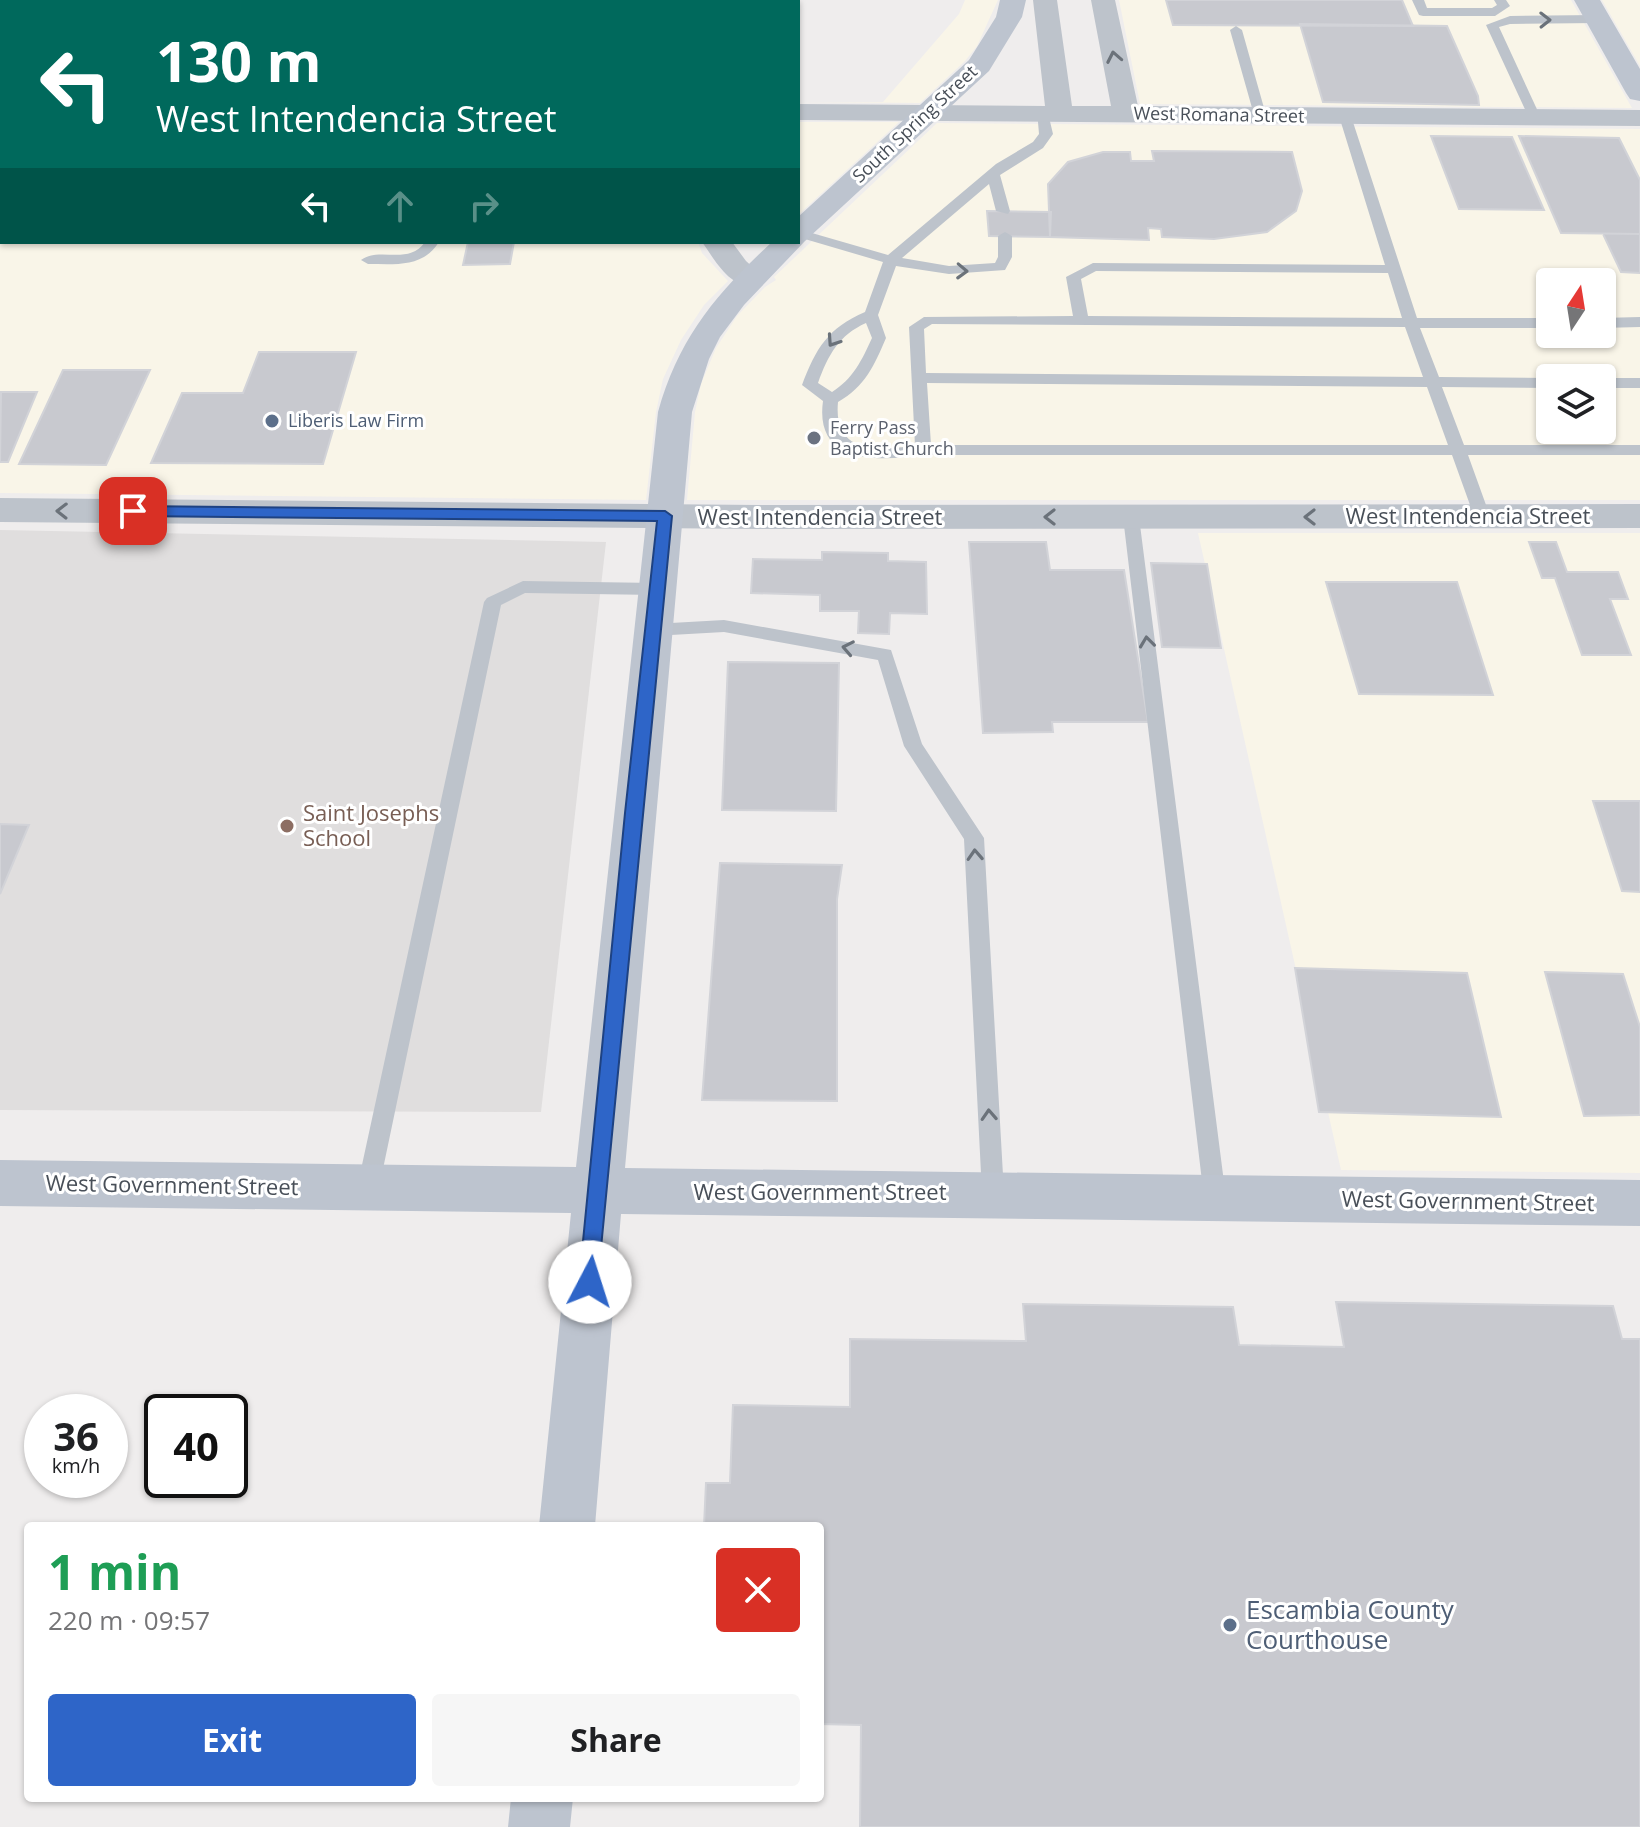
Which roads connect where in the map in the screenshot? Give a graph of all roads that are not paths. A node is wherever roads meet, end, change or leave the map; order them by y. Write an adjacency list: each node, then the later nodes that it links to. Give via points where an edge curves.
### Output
1 (1013, 0): 10 (street, South Spring Street, via 1009,17 979,65)
2 (1045, 0): 11 (street)
3 (1103, 0): 12 (street, one-way to 3)
4 (1418, 0): 5 (lane, via 1423,12 1495,12)
5 (1502, 3): 6 (lane)
6 (1592, 9): 8 (street); 15 (lane, one-way to 6, via 1492,25)
7 (1236, 30): 13 (lane)
8 (1640, 93)
9 (800, 112): 10 (street, West Romana Street)
10 (929, 113): 11 (street, West Romana Street); 19 (street, South Spring Street)
11 (1051, 114): 12 (street, West Romana Street); 17 (lane, via 1038,145)
12 (1126, 114): 13 (street, West Romana Street)
13 (1260, 115): 14 (street, West Romana Street)
14 (1345, 116): 15 (street, West Romana Street); 27 (lane)
15 (1535, 118): 16 (street, West Romana Street)
16 (1640, 118)
17 (993, 174): 18 (lane); 26 (lane)
18 (1003, 211)
19 (800, 233)
20 (1005, 236): 26 (lane, one-way to 20, via 952,271 1000,267)
21 (800, 238): 26 (lane)
22 (431, 244): 25 (lane, via 417,259)
23 (718, 244): 28 (street)
24 (788, 244): 28 (street, South Spring Street)
25 (368, 260)
26 (891, 260): 29 (lane)
27 (1393, 269): 30 (lane, via 1093,267 1073,277); 32 (lane)
28 (751, 279): 45 (street, South Spring Street, via 698,344 682,382)
29 (871, 315): 40 (lane, via 879,338 869,361 852,389); 40 (lane, one-way to 40, via 842,328 817,365 810,385)
30 (1081, 320): 32 (lane); 35 (lane, via 929,320 916,327)
31 (1640, 322): 34 (lane)
32 (1411, 323): 33 (lane); 36 (lane)
33 (1536, 323)
34 (1616, 323)
35 (919, 378): 36 (lane); 42 (lane)
36 (1432, 382): 37 (lane); 41 (lane)
37 (1536, 383)
38 (1616, 383): 39 (lane)
39 (1640, 383)
40 (831, 399): 42 (lane, via 828,409 839,441 848,448 878,455)
41 (1457, 449): 42 (lane); 43 (lane); 46 (lane)
42 (923, 450)
43 (1640, 450)
44 (0, 510): 45 (street, West Intendencia Street, one-way to 44)
45 (665, 516): 48 (street, West Intendencia Street, one-way to 45); 49 (street, South Spring Street)
46 (1482, 516): 47 (street, West Intendencia Street); 48 (street, West Intendencia Street, one-way to 48)
47 (1640, 516)
48 (1131, 517): 55 (lane, one-way to 48)
49 (657, 589): 50 (street, South Spring Street); 52 (lane, via 523,587 493,602)
50 (653, 630): 53 (street, South Spring Street); 54 (lane, one-way to 50, via 974,838 913,746 885,655 724,626)
51 (0, 1183): 52 (street, West Government Street)
52 (368, 1188): 53 (street, West Government Street)
53 (598, 1191): 54 (street, West Government Street); 57 (street, South Spring Street)
54 (993, 1193): 55 (street, West Government Street)
55 (1215, 1198): 56 (street, West Government Street)
56 (1640, 1203)
57 (567, 1522)
58 (542, 1802): 59 (street)
59 (539, 1827)

